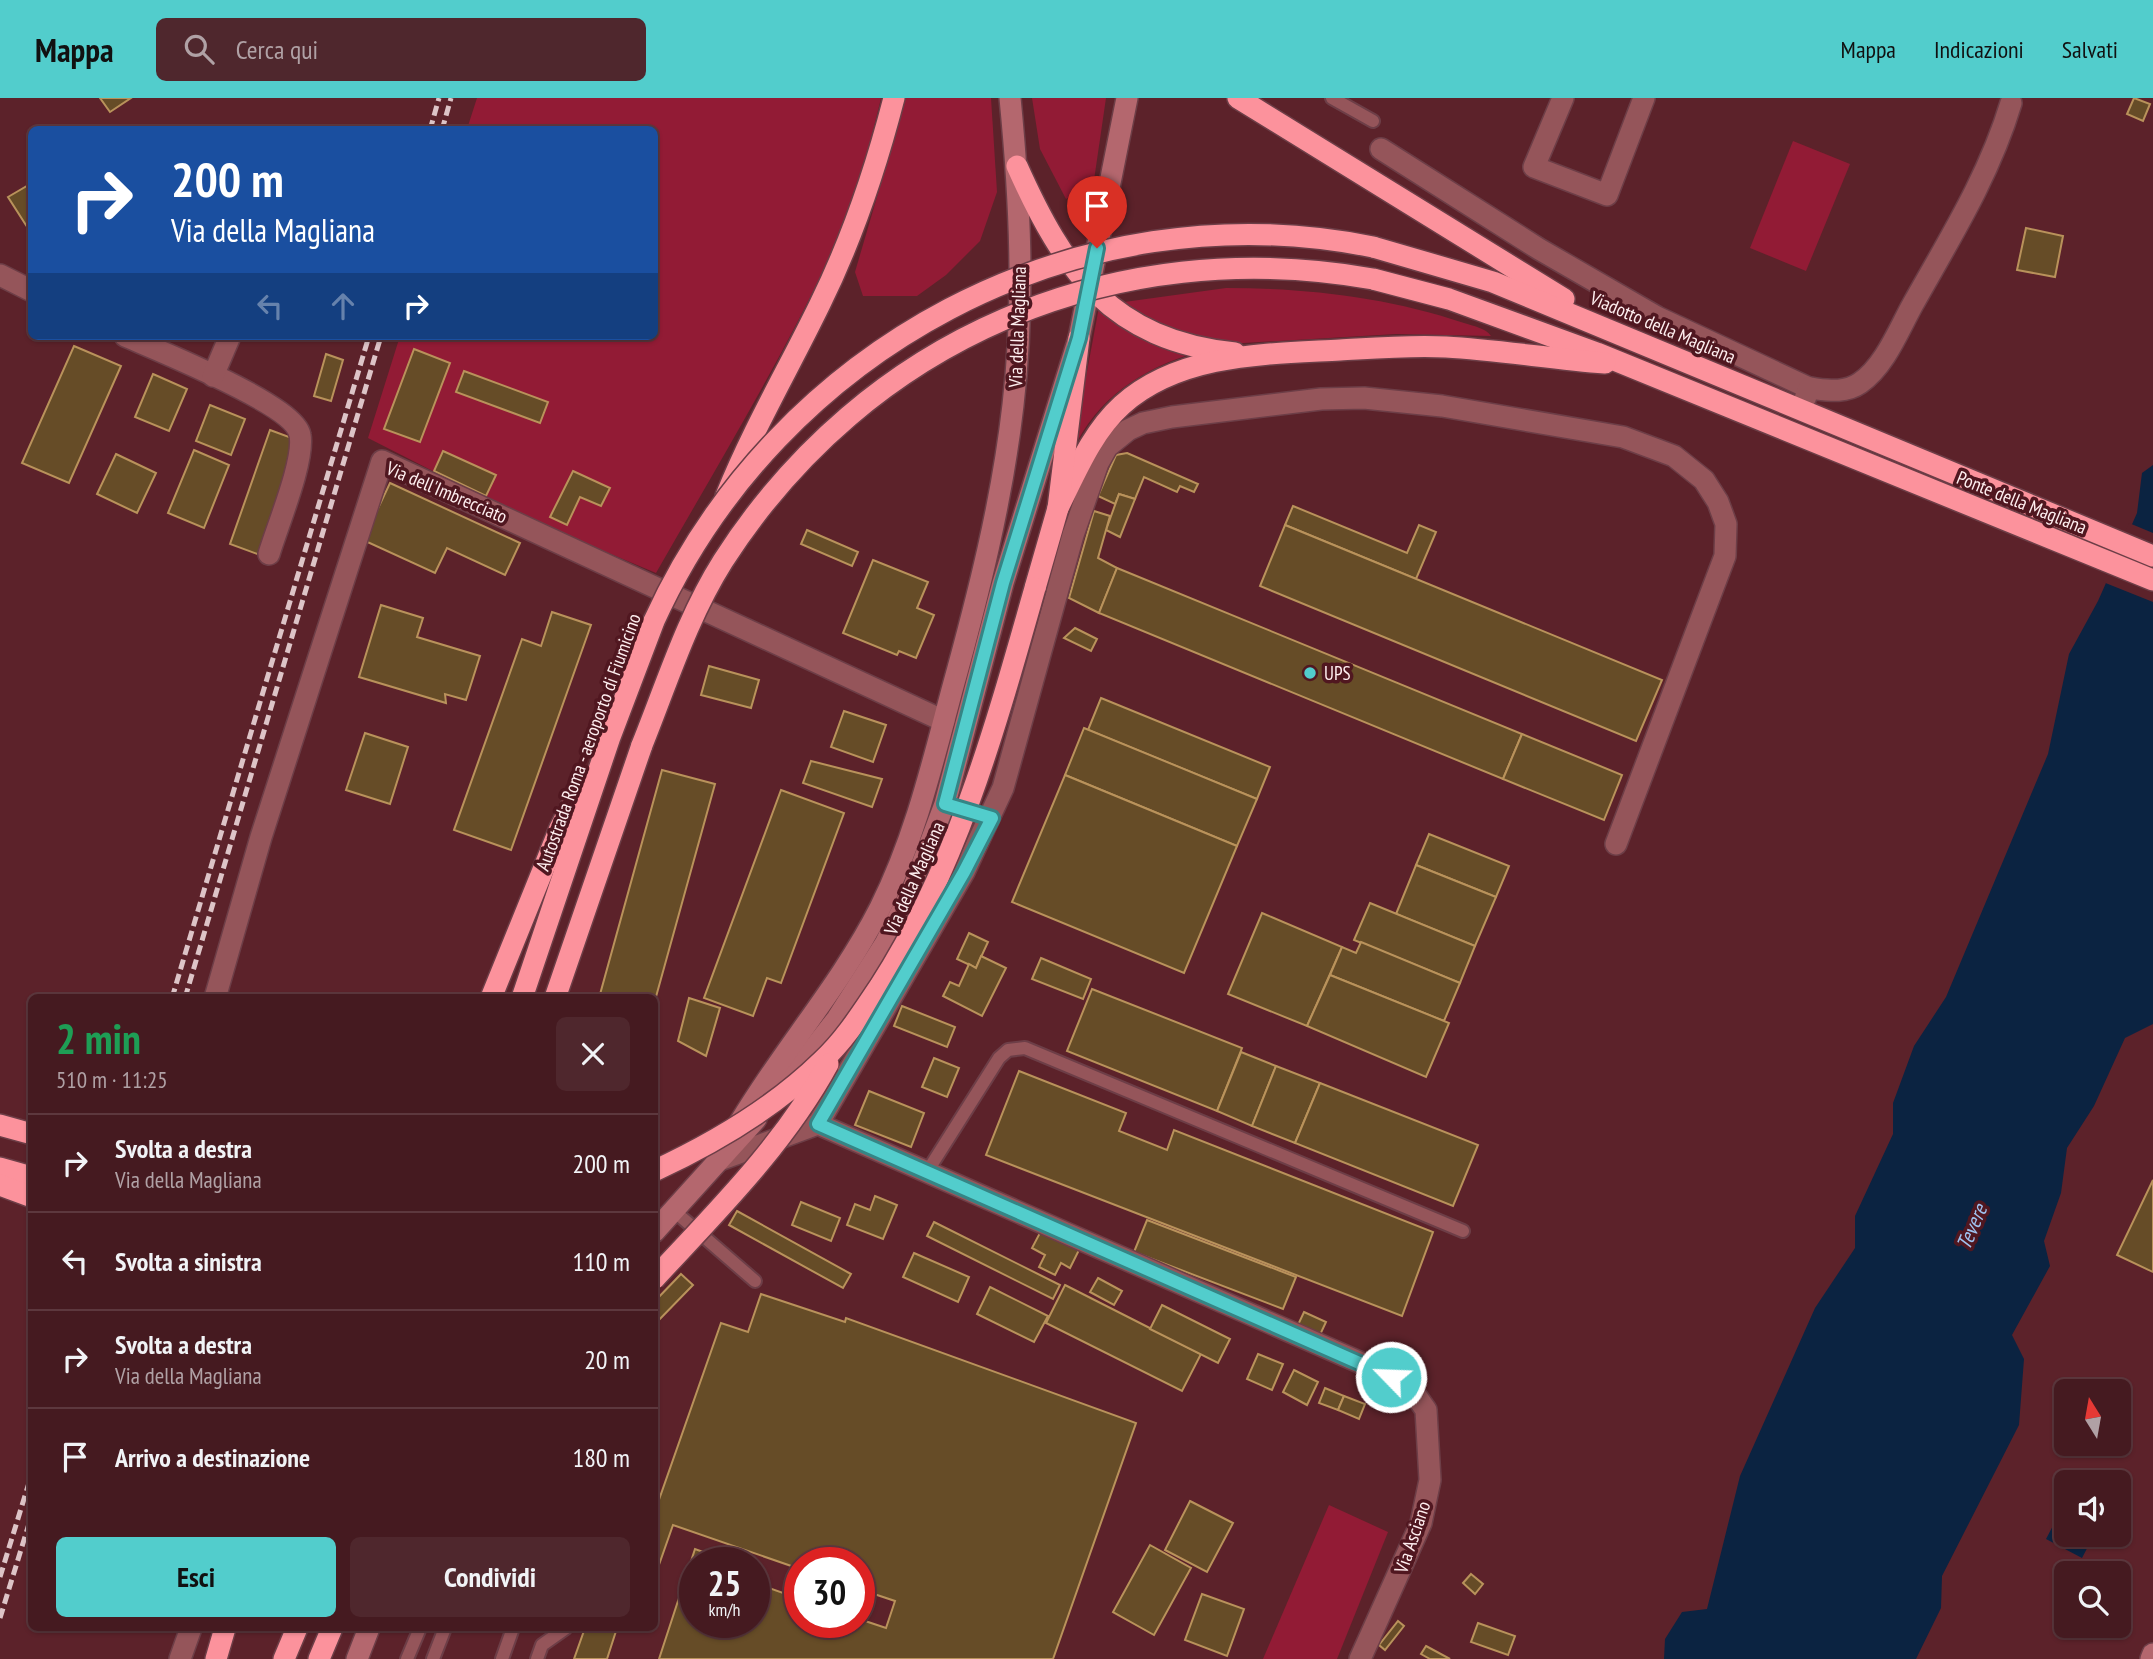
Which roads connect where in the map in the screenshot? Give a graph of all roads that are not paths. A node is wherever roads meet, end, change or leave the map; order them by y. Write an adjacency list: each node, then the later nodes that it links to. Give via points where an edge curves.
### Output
1 (894, 98): 28 (highway, via 840,260)
2 (1010, 98): 13 (main road, Via della Magliana)
3 (1126, 98): 17 (main road, Via della Magliana)
4 (1238, 98): 10 (highway)
5 (1258, 98): 10 (highway)
6 (1332, 98): 11 (lane)
7 (1563, 98): 8 (street, via 1534,167 1607,195)
8 (1644, 98)
9 (2011, 103): 25 (street, via 1961,223 1876,368 1846,389)
10 (1274, 120): 18 (highway)
11 (1373, 121)
12 (1381, 149): 25 (street, via 1657,317)
13 (1017, 166): 17 (highway, via 1071,268); 33 (main road, Via della Magliana, via 1020,293 1013,406 998,505)
14 (1422, 259): 18 (highway, Viadotto della Magliana, via 1493,282); 28 (highway, Autostrada Roma - aeroporto di Fiumicino, bridge, via 1326,239 1266,235 1174,239 1088,254 1015,278 916,327 852,371 803,414)
15 (0, 275): 16 (street)
16 (28, 289)
17 (1089, 289): 19 (main road, Via della Magliana); 22 (highway, via 1123,316 1161,335 1223,352)
18 (1622, 335): 26 (highway, Viadotto della Magliana)
19 (1079, 338): 29 (highway); 35 (main road, Via della Magliana, via 1003,583)
20 (134, 340): 24 (street)
21 (228, 340): 24 (street)
22 (1271, 354): 23 (highway, via 1444,346); 29 (highway, via 1193,367 1132,397 1098,434)
23 (1621, 364): 32 (highway, Ponte della Magliana); 41 (highway, bridge, via 1416,289 1310,270 1233,267 1156,274 1099,286 1006,317 941,350 838,424 762,505 723,562 701,600 642,745)
24 (213, 376): 30 (street, via 286,414 300,433 297,463)
25 (1809, 388): 26 (street)
26 (1800, 411): 27 (highway, Viadotto della Magliana)
27 (1883, 446): 31 (highway, Ponte della Magliana)
28 (726, 496): 34 (highway, Autostrada Roma - aeroporto di Fiumicino, bridge, via 664,600)
29 (1058, 508): 42 (highway, bridge, via 978,775 937,885 898,958)
30 (269, 554)
31 (2153, 556)
32 (2153, 580)
33 (944, 721): 38 (street, Via dell'Imbrecciato, via 382,461 261,837); 46 (main road, Via della Magliana, via 913,830 879,910)
34 (610, 737): 39 (highway, via 560,828); 40 (highway, Autostrada Roma - aeroporto di Fiumicino)
35 (945, 804): 36 (street); 46 (main road, Via della Magliana, via 907,902 857,990 776,1096)
36 (992, 818): 37 (street, Via della Magliana, via 1073,535 1107,447 1135,426 1158,419 1364,398 1442,406 1623,437 1681,460 1714,493 1726,524 1723,564); 43 (street, Via della Magliana)
37 (1616, 844)
38 (216, 994)
39 (493, 994)
40 (523, 994)
41 (556, 994)
42 (840, 1041): 48 (highway, bridge, via 810,1072 765,1106); 56 (highway, bridge, via 788,1127)
43 (818, 1124): 46 (street, Via della Magliana); 49 (street, Via Asciano)
44 (0, 1125): 45 (highway)
45 (28, 1133)
46 (717, 1161): 53 (main road, Via della Magliana)
47 (0, 1168): 50 (highway)
48 (658, 1169)
49 (927, 1172): 55 (lane, via 999,1058 1008,1050 1025,1048); 78 (street, Via Asciano, via 1391,1377 1414,1393 1426,1410 1430,1480 1421,1523)
50 (28, 1176)
51 (0, 1185): 52 (highway)
52 (28, 1196)
53 (673, 1210): 54 (main road, Via della Magliana); 57 (lane)
54 (658, 1227)
55 (1463, 1231)
56 (658, 1274)
57 (755, 1281)
58 (190, 1631): 68 (street)
59 (224, 1631): 69 (highway)
60 (296, 1631): 70 (highway)
61 (331, 1631): 71 (highway)
62 (368, 1631): 72 (main road)
63 (418, 1631): 67 (lane)
64 (444, 1631): 75 (lane)
65 (512, 1631): 76 (lane)
66 (562, 1631): 77 (lane, via 542,1645)
67 (412, 1644): 73 (lane); 74 (lane)
68 (180, 1659)
69 (216, 1659)
70 (284, 1659)
71 (319, 1659)
72 (357, 1659)
73 (407, 1659)
74 (420, 1659)
75 (433, 1659)
76 (502, 1659)
77 (537, 1659)
78 (1360, 1659)

